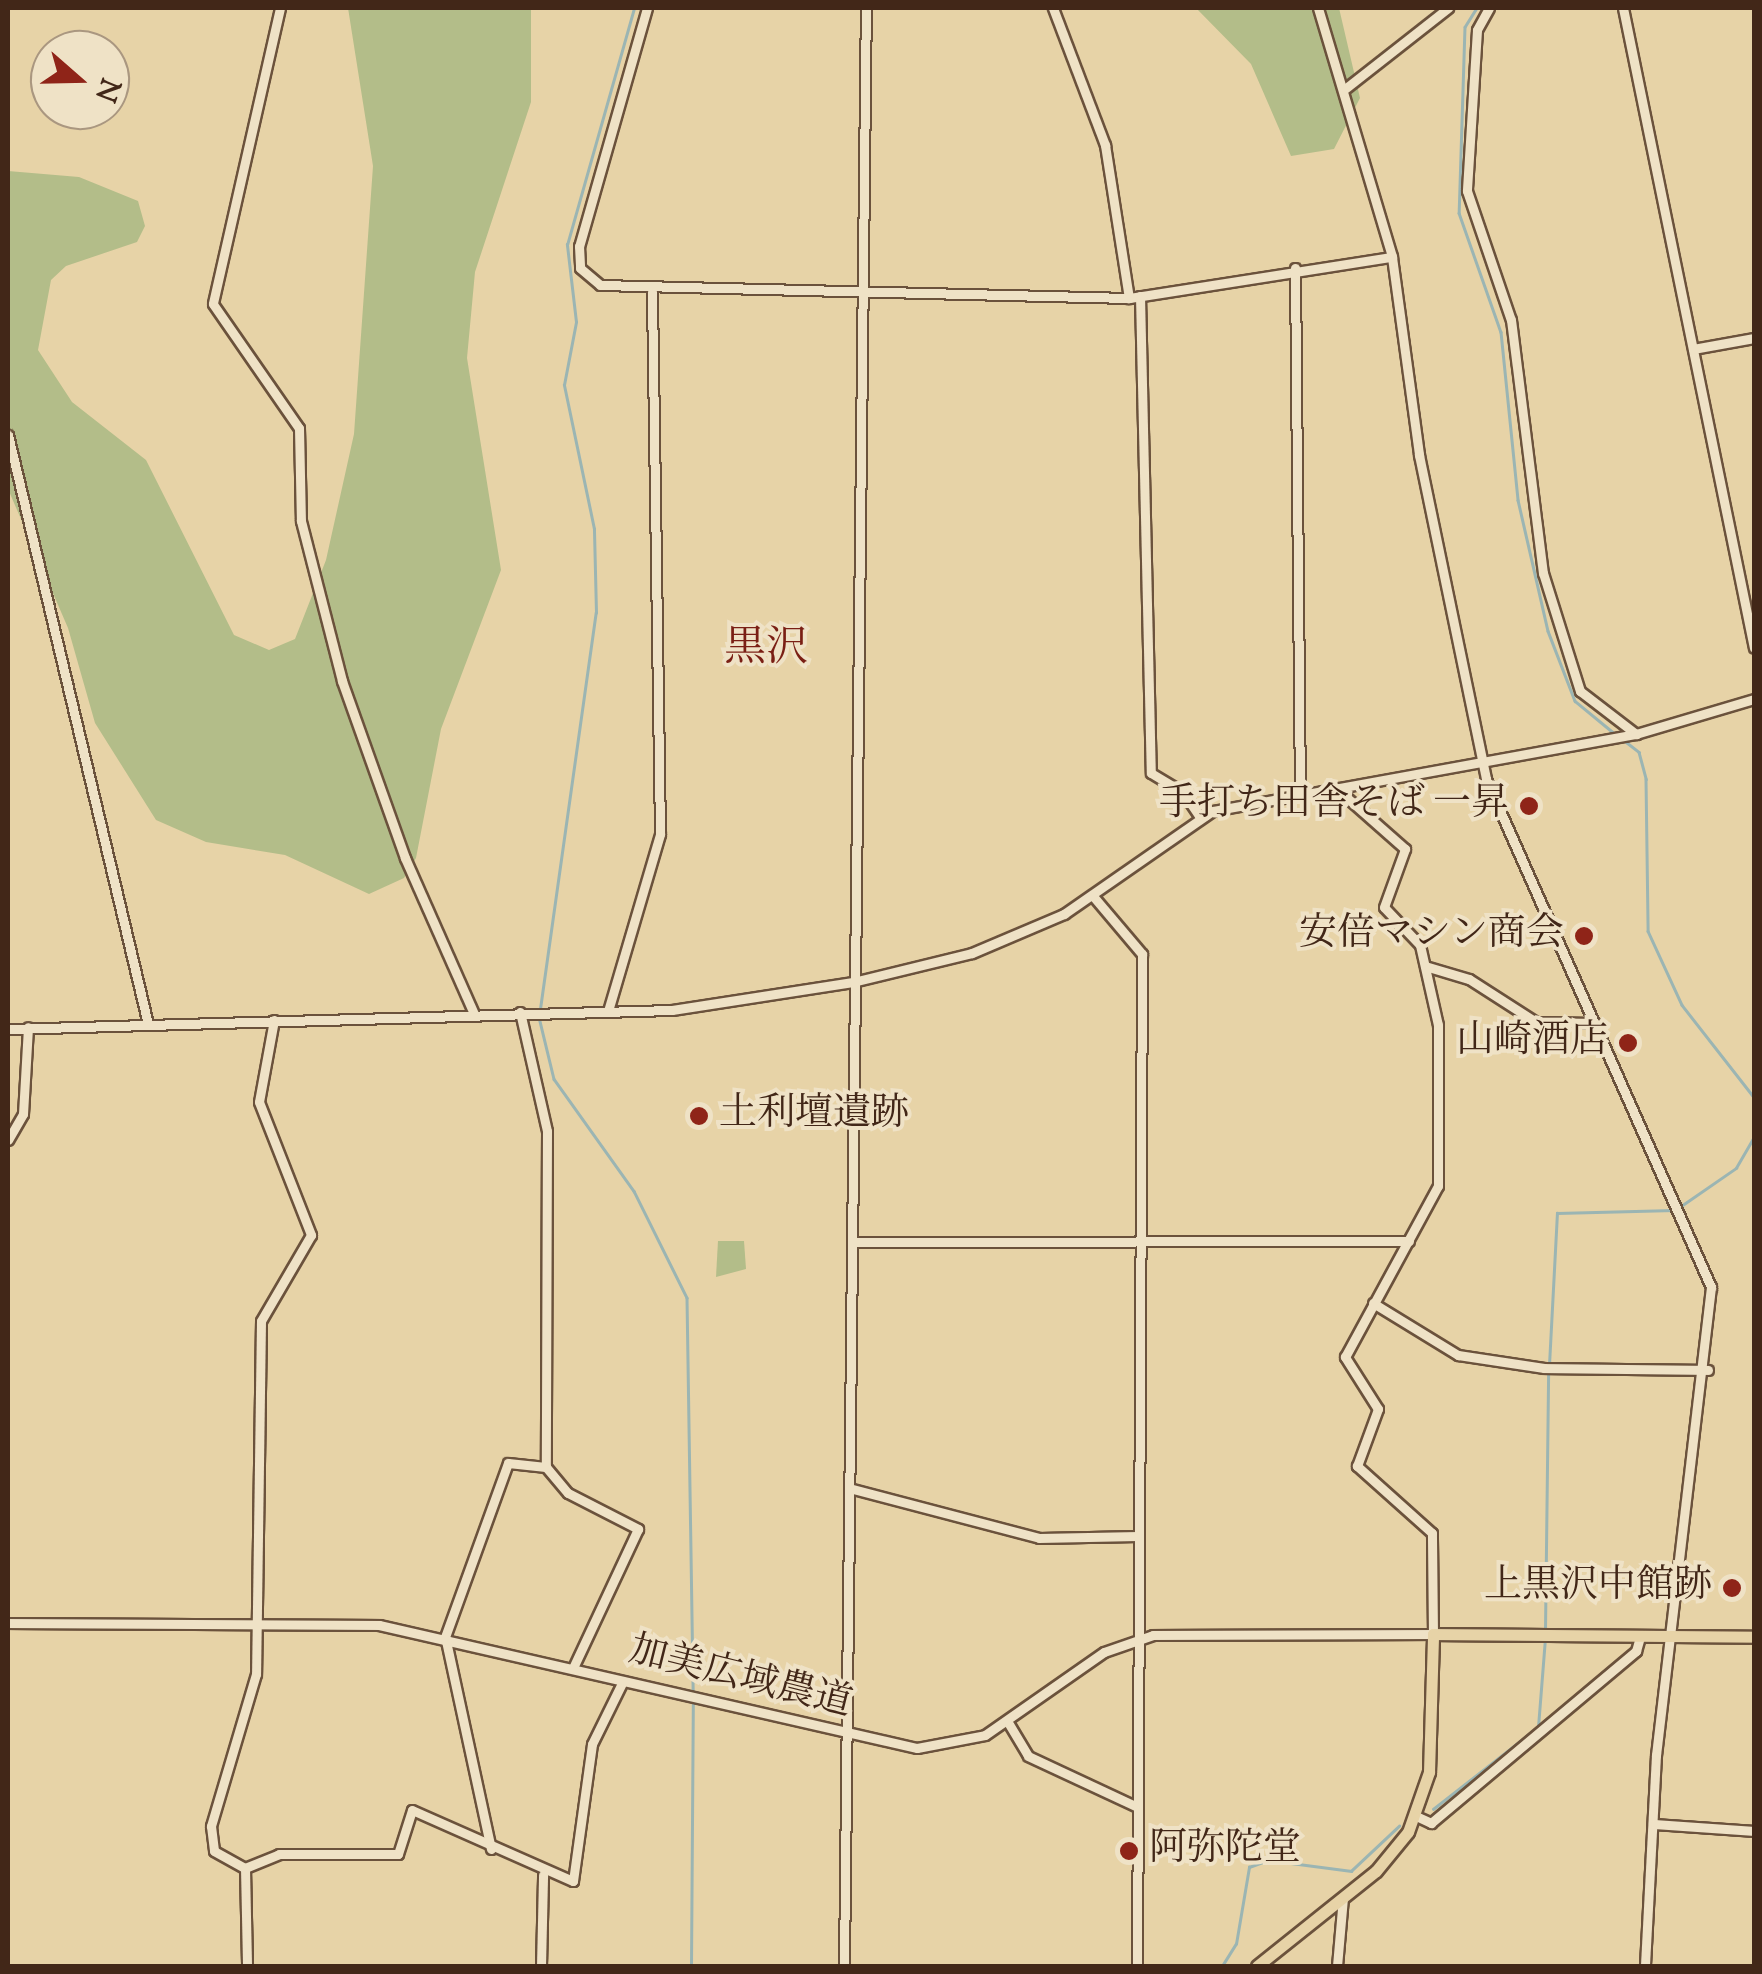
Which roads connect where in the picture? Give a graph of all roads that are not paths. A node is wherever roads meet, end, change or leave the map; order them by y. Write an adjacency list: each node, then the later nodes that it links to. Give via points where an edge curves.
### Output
1 (280, 8): 31 (street, via 214,304 294,413 301,521 342,681)
2 (647, 8): 12 (street, via 578,261 600,285)
3 (866, 8): 13 (street)
4 (1053, 8): 14 (street, via 1105,145)
5 (1318, 8): 9 (street)
6 (1448, 8): 9 (street)
7 (1489, 8): 21 (street, via 1477,30 1466,191 1510,320 1543,573 1580,690)
8 (1623, 8): 16 (street)
9 (1346, 88): 10 (street)
10 (1392, 257): 11 (street); 22 (street, via 1422,470)
11 (1295, 268): 14 (street); 24 (street)
12 (652, 292): 13 (street); 29 (street, via 661,823)
13 (862, 294): 14 (street); 28 (street)
14 (1134, 297): 25 (street, via 1151,774 1182,792)
15 (1754, 338): 16 (street)
16 (1694, 350): 18 (street)
17 (8, 435): 33 (street)
18 (1750, 592): 19 (street)
19 (1754, 648)
20 (1754, 699): 21 (street)
21 (1632, 735): 22 (street)
22 (1484, 760): 23 (street); 34 (street)
23 (1336, 788): 24 (street); 27 (street, via 1406,849 1384,907 1416,939)
24 (1300, 795): 25 (street)
25 (1199, 816): 26 (street)
26 (1092, 896): 28 (street, via 972,952); 40 (street, via 1142,954)
27 (1426, 966): 34 (street, via 1468,980 1536,1022); 38 (street, via 1441,1066 1438,1186)
28 (853, 982): 29 (street, via 706,1007); 39 (street)
29 (608, 1011): 30 (street)
30 (524, 1012): 31 (street); 43 (street, via 547,1131)
31 (474, 1014): 32 (street)
32 (274, 1020): 33 (street); 47 (street, via 260,1102 311,1235 261,1321)
33 (148, 1024): 35 (street)
34 (1595, 1024): 42 (street, via 1711,1287)
35 (28, 1027): 36 (street); 37 (street, via 23,1114)
36 (8, 1029)
37 (8, 1140)
38 (1409, 1241): 40 (street); 41 (street)
39 (852, 1242): 40 (street); 44 (street)
40 (1142, 1242): 45 (street)
41 (1373, 1303): 42 (street, via 1458,1355 1544,1368); 48 (street, via 1345,1357 1378,1409 1356,1466 1430,1528)
42 (1708, 1370): 50 (street)
43 (546, 1467): 52 (street, via 508,1463); 54 (street, via 568,1493 638,1528)
44 (848, 1488): 45 (street, via 1039,1538); 57 (street)
45 (1138, 1536): 53 (street)
46 (8, 1623): 47 (street, 加美広域農道)
47 (256, 1625): 52 (street, 加美広域農道, via 379,1625); 63 (street, via 254,1691 209,1840 222,1860)
48 (1432, 1634): 49 (main road); 53 (street); 59 (main road, via 1429,1772)
49 (1640, 1636): 50 (main road); 59 (street, via 1636,1651 1430,1823)
50 (1668, 1636): 51 (main road); 60 (street)
51 (1754, 1637)
52 (444, 1638): 54 (street, 加美広域農道); 62 (street)
53 (1136, 1640): 56 (street, 加美広域農道); 58 (street)
54 (573, 1668): 55 (street, 加美広域農道)
55 (623, 1681): 57 (street, 加美広域農道); 64 (street, via 592,1744 580,1873 568,1882)
56 (1008, 1724): 57 (street, 加美広域農道, via 917,1748); 58 (street, via 1028,1756)
57 (846, 1737): 68 (street)
58 (1135, 1806): 69 (street)
59 (1416, 1816): 65 (main road, via 1395,1852)
60 (1655, 1824): 61 (street); 72 (street)
61 (1754, 1831)
62 (491, 1848): 63 (street, via 412,1810 398,1854 279,1854); 64 (street)
63 (245, 1868): 66 (street)
64 (543, 1874): 67 (street)
65 (1343, 1897): 70 (main road); 71 (street)
66 (247, 1966)
67 (541, 1966)
68 (844, 1966)
69 (1137, 1966)
70 (1257, 1966)
71 (1337, 1966)
72 (1645, 1966)

